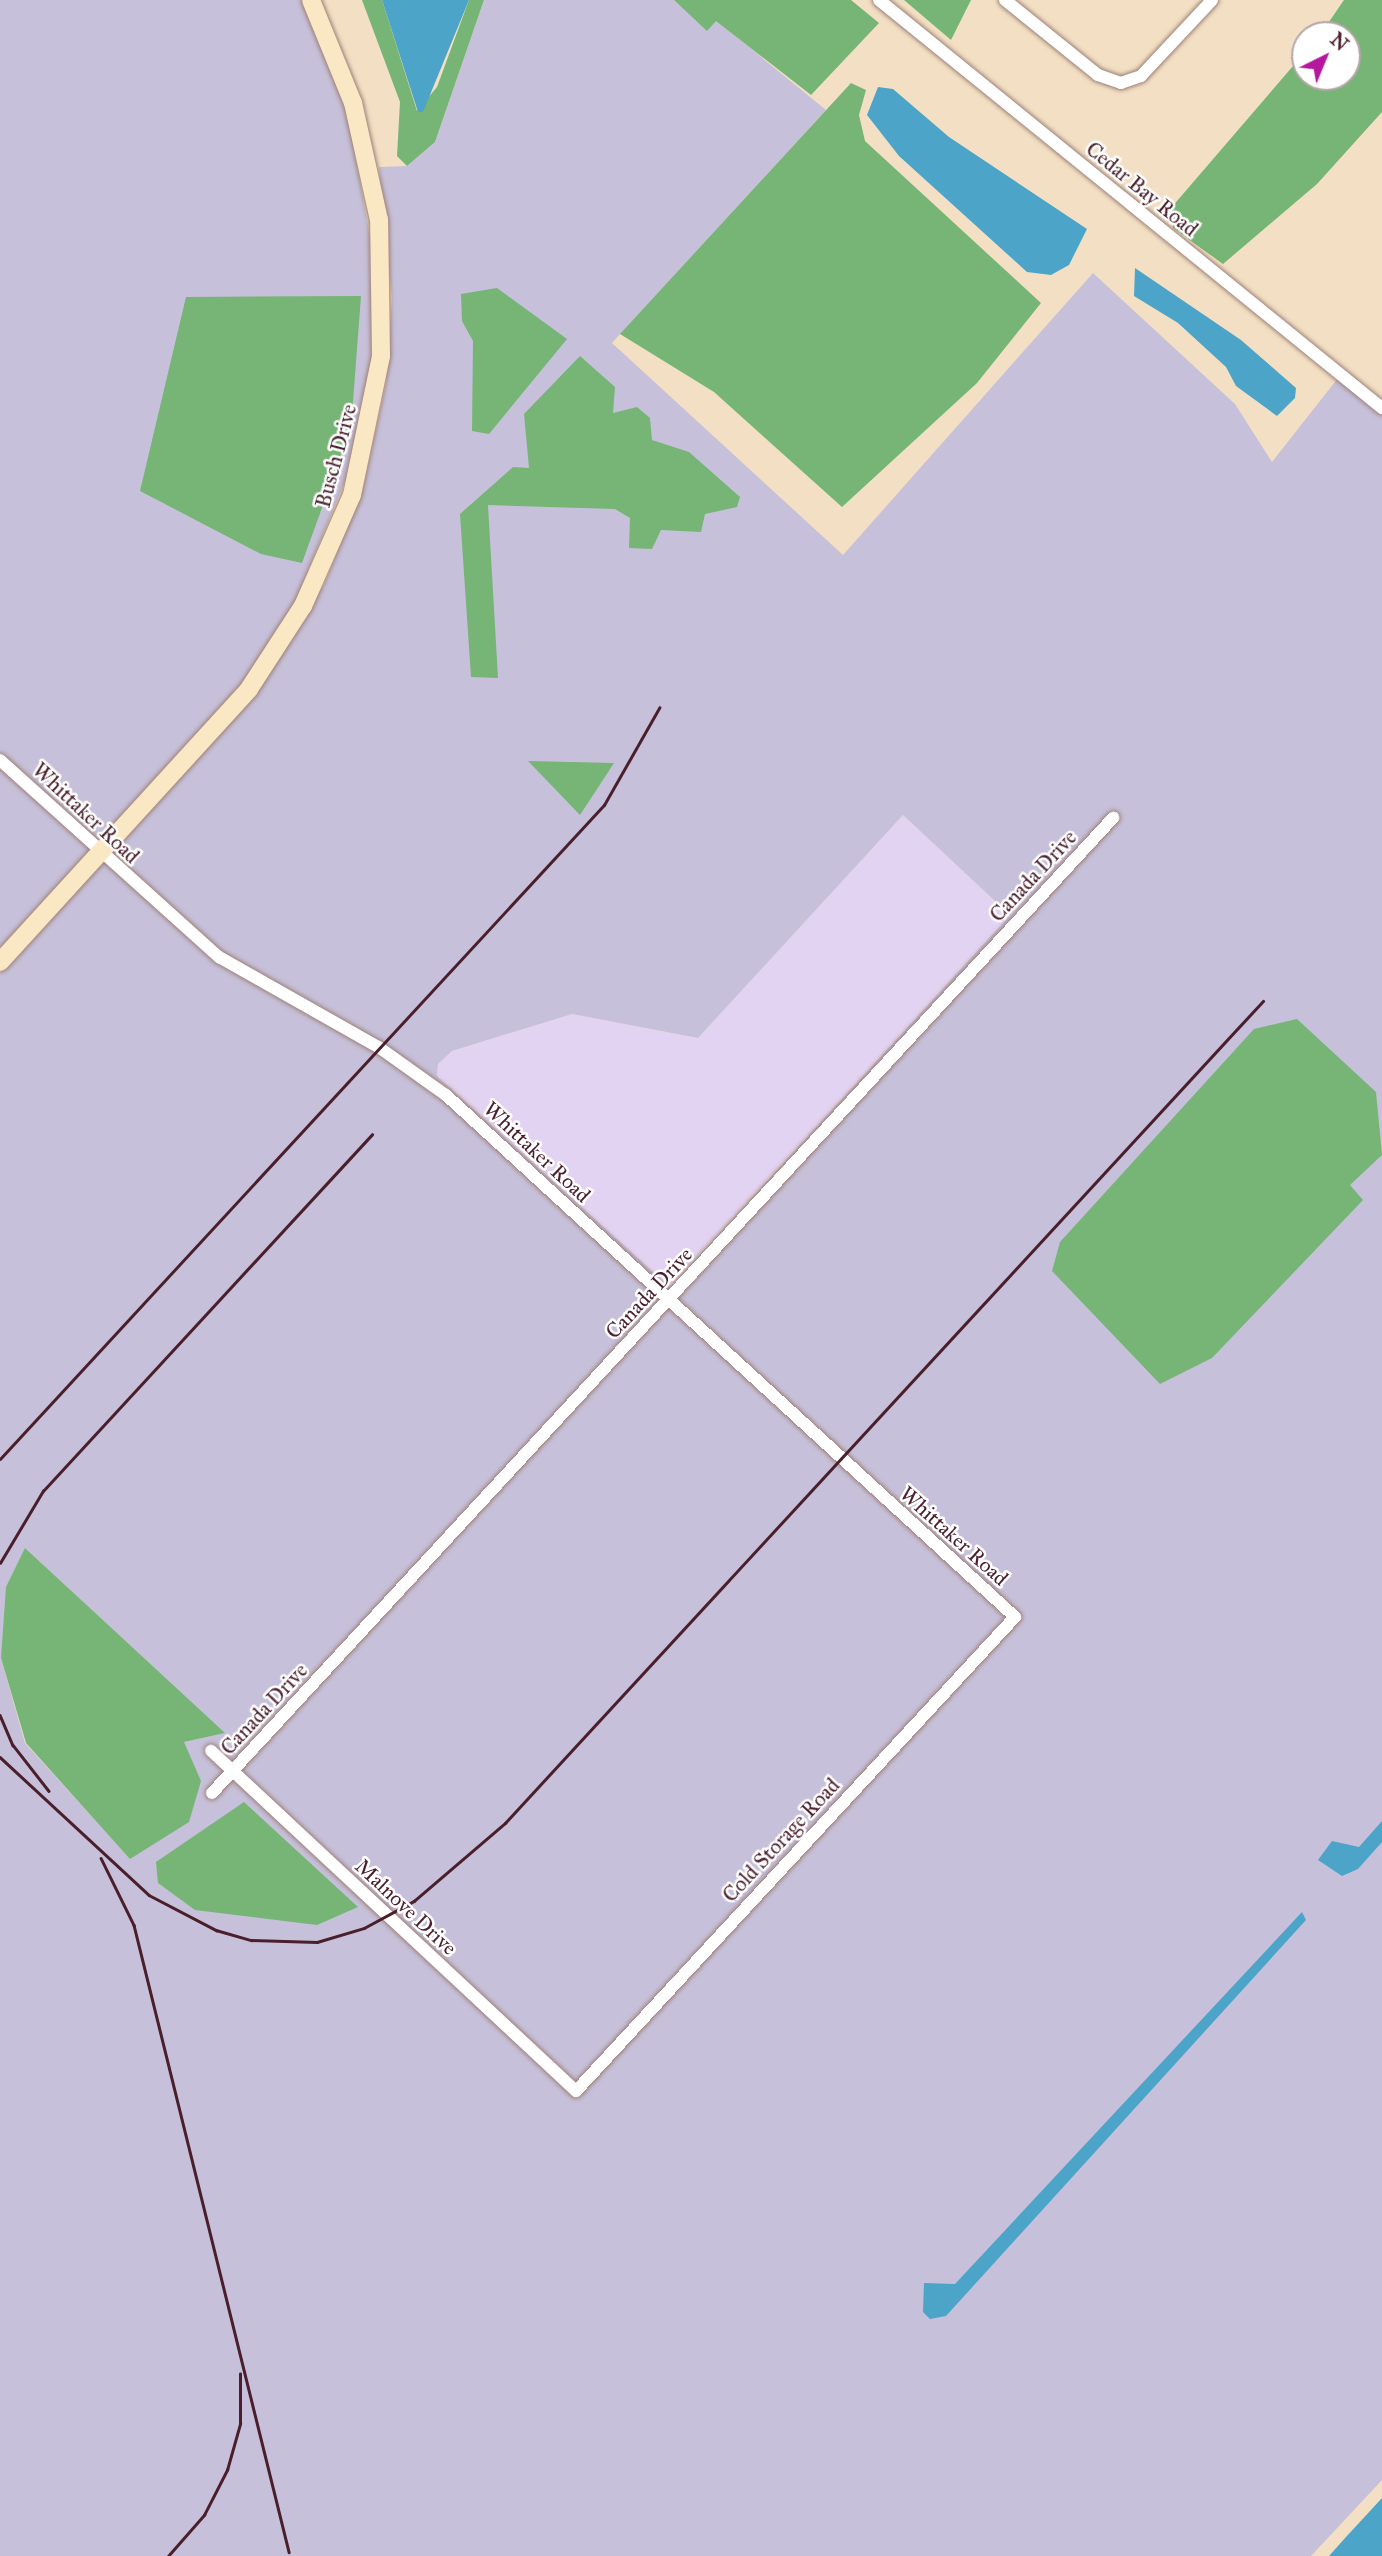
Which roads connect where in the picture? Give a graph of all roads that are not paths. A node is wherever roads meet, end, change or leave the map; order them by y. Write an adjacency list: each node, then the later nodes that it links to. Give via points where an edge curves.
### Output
1 (311, 0): 8 (street, Busch Drive, via 354,103 379,220 382,345 366,445 332,548 286,635 244,695)
2 (878, 0): 5 (street, Cedar Bay Road)
3 (1005, 0): 4 (street, via 1098,75 1121,83 1142,76)
4 (1207, 2)
5 (1382, 408)
6 (0, 760): 8 (street, Whittaker Road)
7 (1113, 818): 10 (street, Canada Drive)
8 (100, 854): 9 (street, Busch Drive); 10 (street, Whittaker Road, via 219,957 417,1072)
9 (0, 962)
10 (669, 1300): 11 (street, Whittaker Road); 13 (street, Canada Drive)
11 (1015, 1617): 15 (street, Cold Storage Road)
12 (211, 1751): 13 (street, Malnove Drive)
13 (232, 1772): 14 (street, Canada Drive); 15 (street, Malnove Drive)
14 (212, 1793)
15 (576, 2091)

